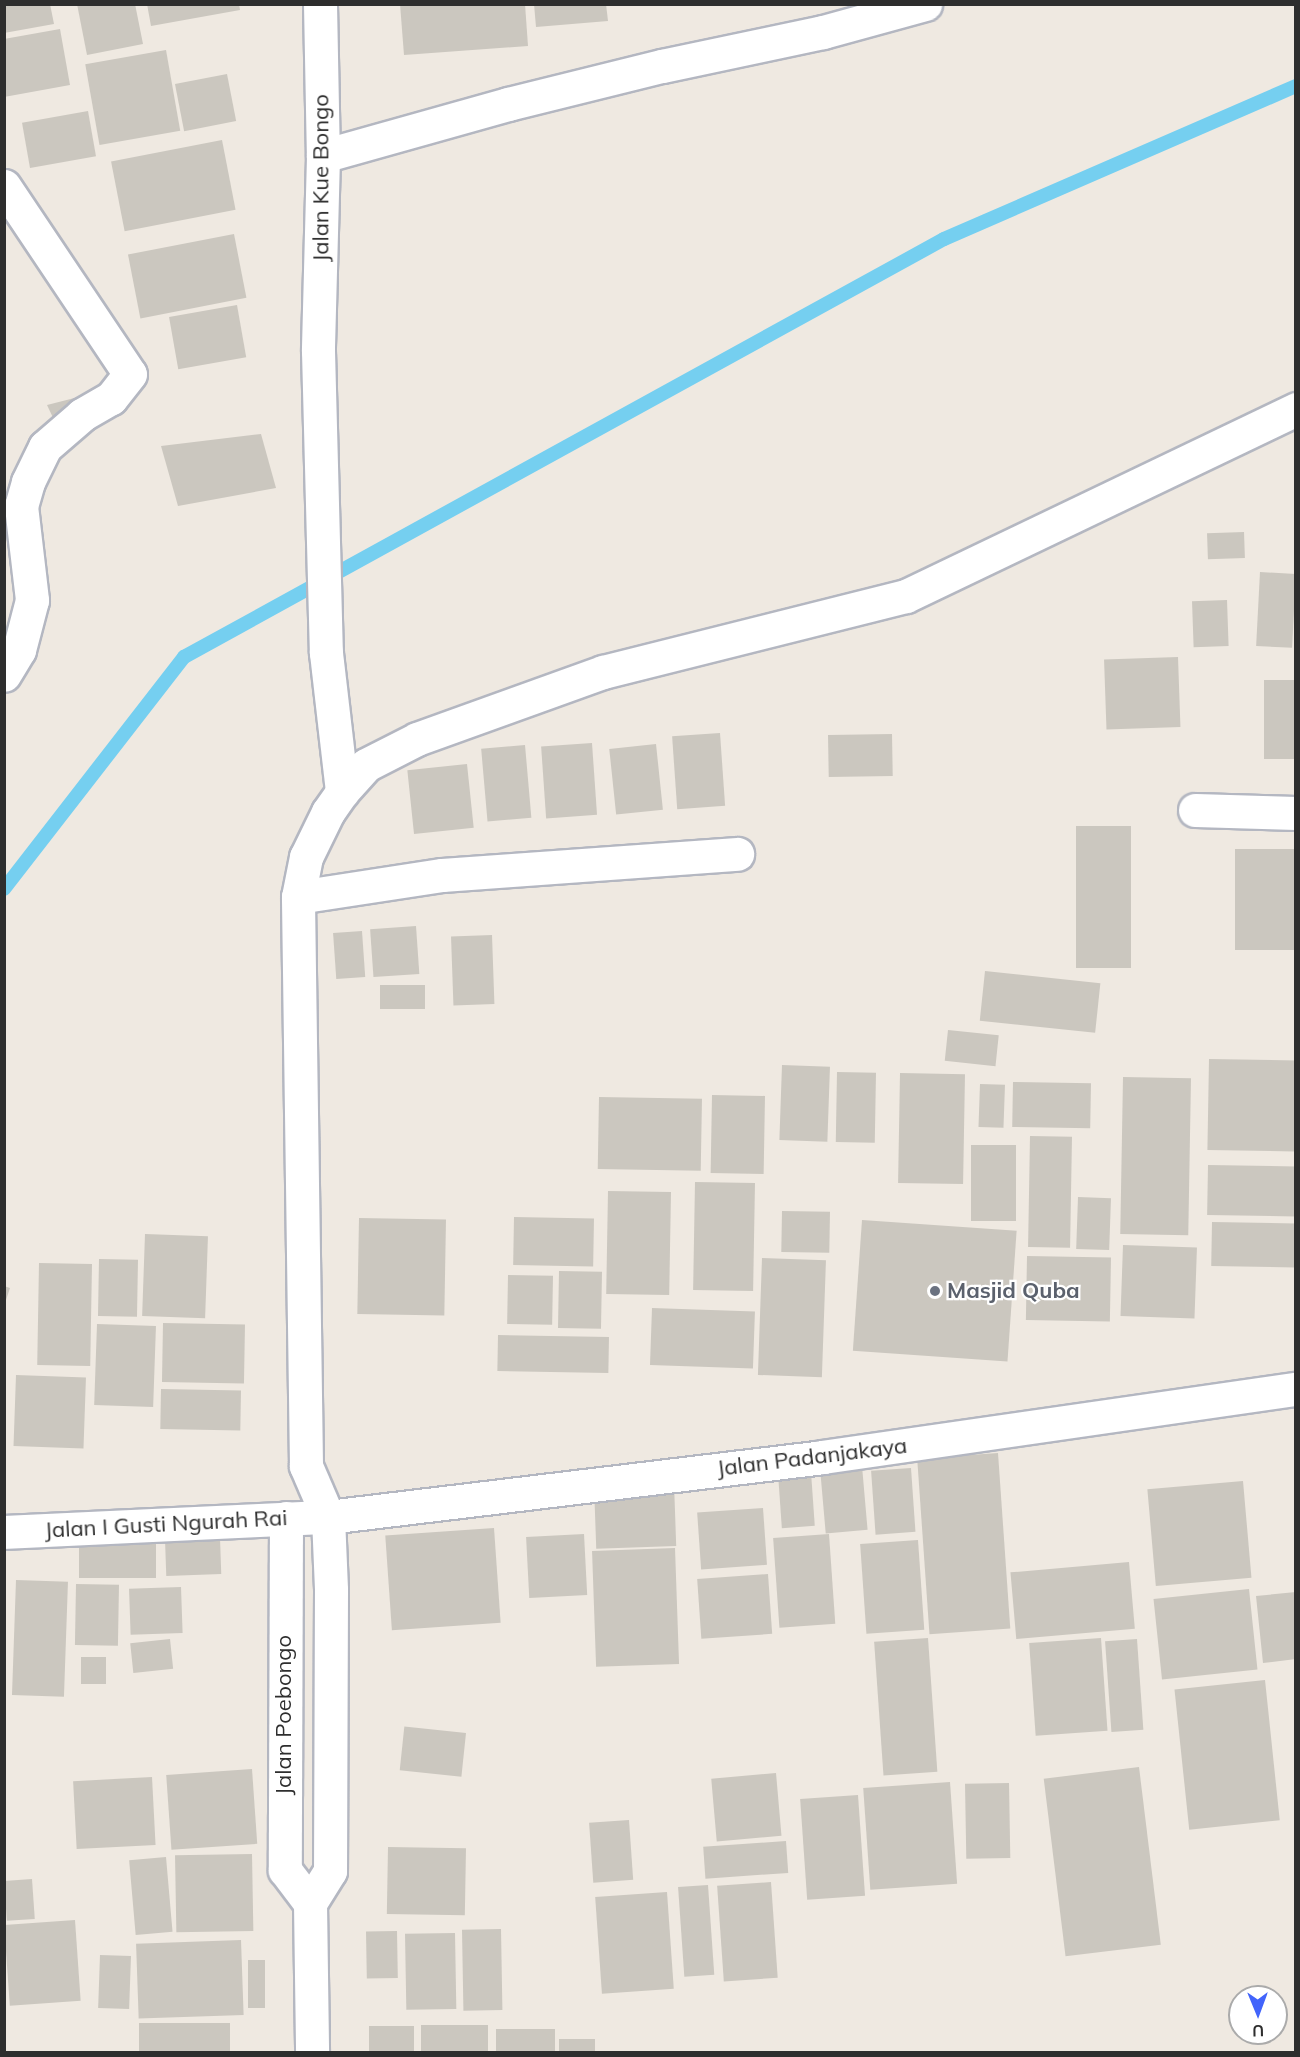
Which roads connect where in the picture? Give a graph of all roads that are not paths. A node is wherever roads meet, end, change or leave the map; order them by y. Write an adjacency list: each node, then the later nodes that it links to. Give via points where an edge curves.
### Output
1 (320, 4): 3 (street, Jalan Kue Bongo)
2 (925, 4): 3 (street, via 823,32 508,104)
3 (323, 156): 8 (street, Jalan Kue Bongo, via 318,351 326,653)
4 (4, 186): 6 (street, via 130,374 111,398 82,415 45,447)
5 (1296, 409): 8 (street, via 906,596 603,672 417,739 366,765)
6 (16, 484): 7 (street, via 32,600 19,650)
7 (4, 675)
8 (342, 792): 12 (street, via 306,856)
9 (1195, 810): 10 (street)
10 (1296, 813)
11 (737, 854): 12 (street, via 442,875)
12 (298, 897): 14 (street)
13 (1296, 1389): 15 (street, Jalan Padanjakaya, via 822,1457)
14 (306, 1466): 15 (street); 16 (street)
15 (328, 1517): 16 (street, Jalan I Gusti Ngurah Rai); 18 (street, Jalan Poebongo, via 330,1871)
16 (286, 1518): 17 (street, Jalan I Gusti Ngurah Rai); 18 (street, Jalan Poebongo, via 285,1870)
17 (4, 1532)
18 (310, 1903): 19 (street)
19 (312, 2052)

